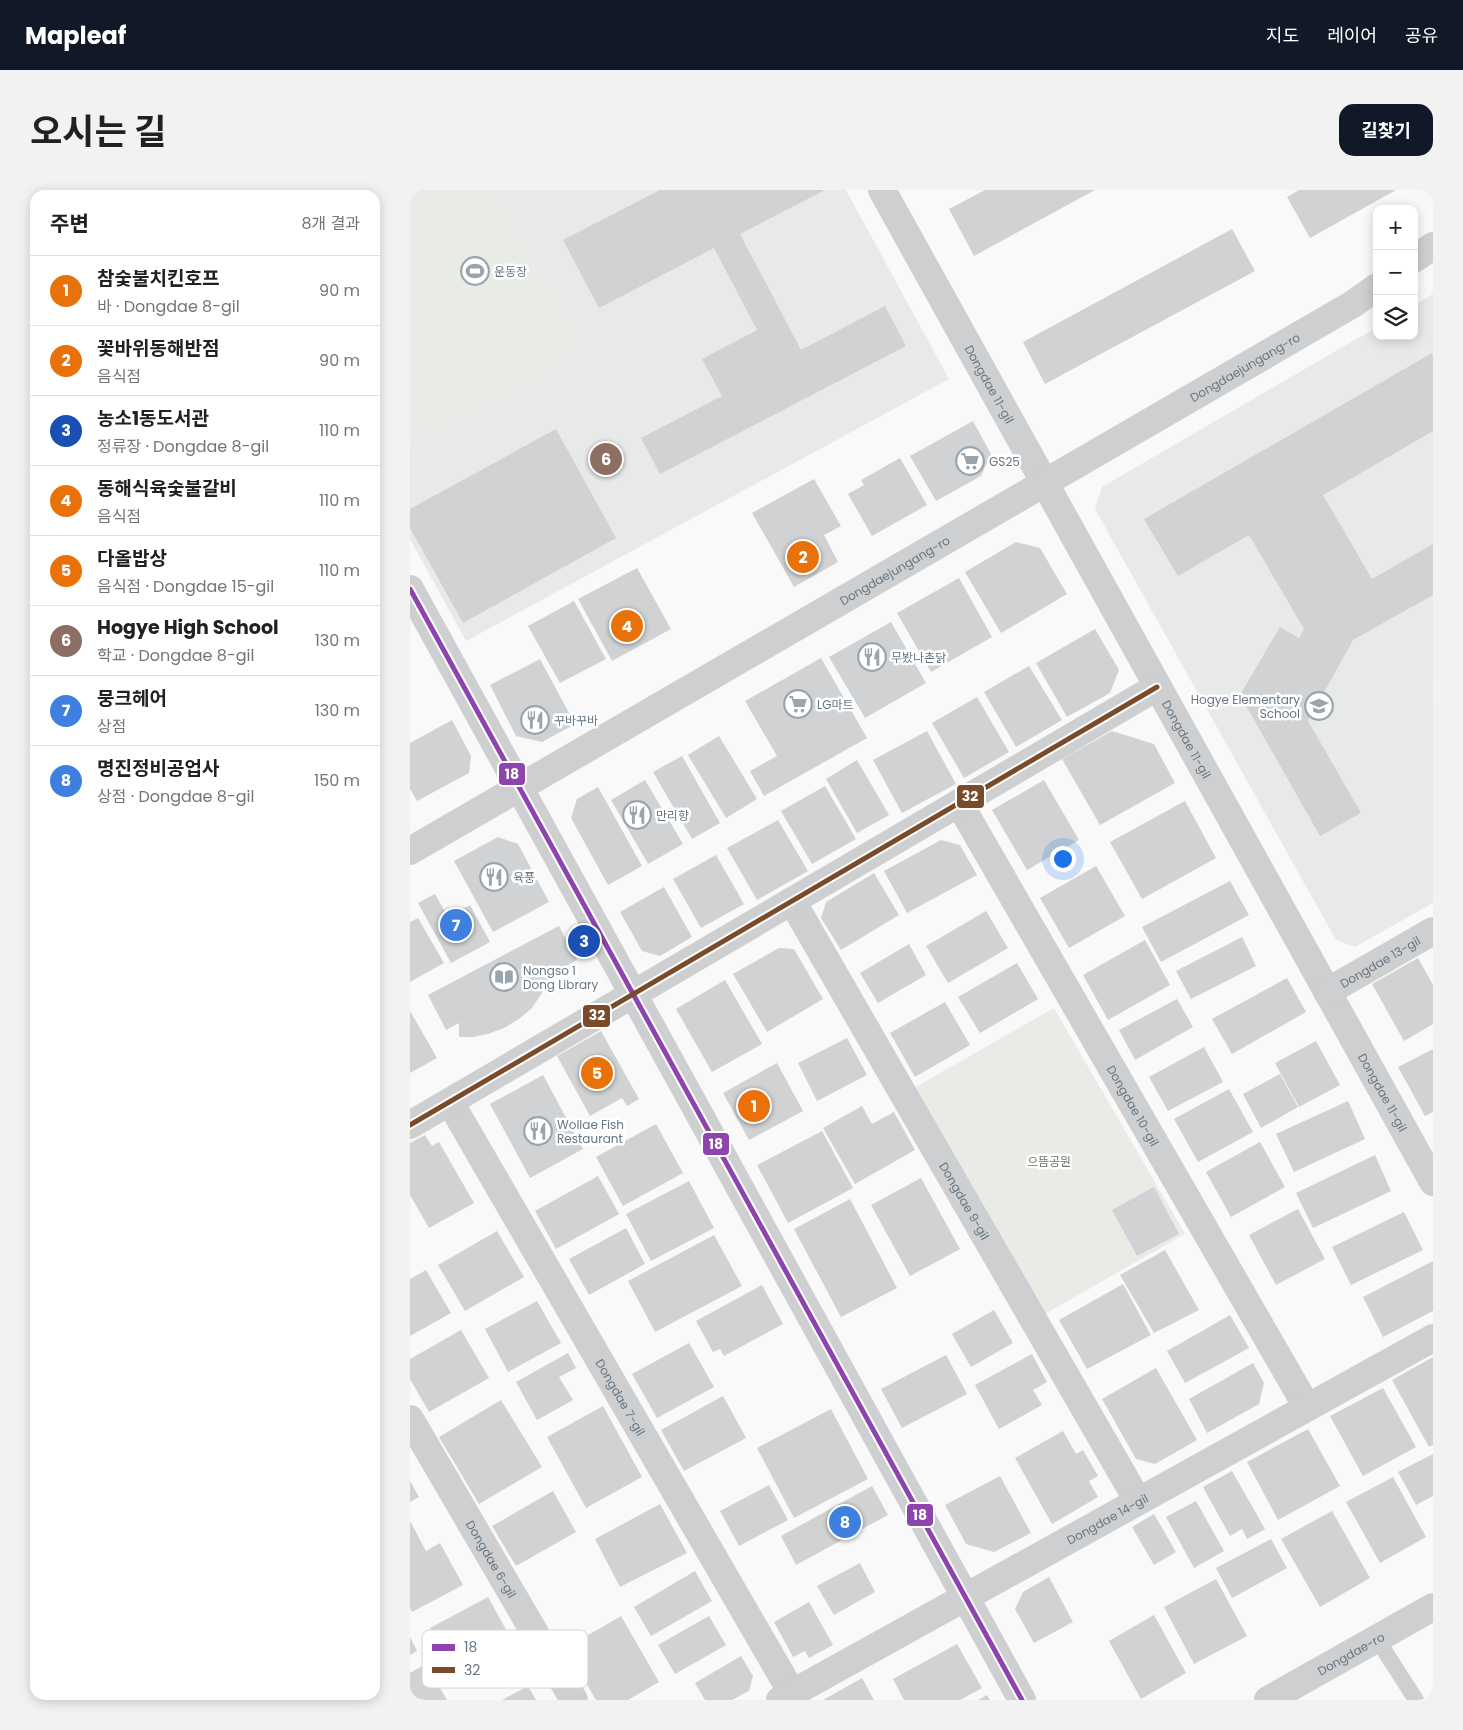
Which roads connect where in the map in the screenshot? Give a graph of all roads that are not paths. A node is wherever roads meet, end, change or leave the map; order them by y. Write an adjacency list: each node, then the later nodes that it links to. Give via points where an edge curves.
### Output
1 (882, 190): 5 (street, Dongdae 11-gil)
2 (1433, 246): 3 (street)
3 (1418, 257)
4 (1373, 290): 5 (street, Dongdaejungang-ro)
5 (1044, 483): 7 (street, Dongdae 11-gil); 8 (street, Dongdaejungang-ro)
6 (410, 589): 8 (street)
7 (1157, 687): 9 (street); 13 (street, Dongdae 11-gil)
8 (519, 788): 10 (street, Dongdaejungang-ro); 14 (street)
9 (959, 803): 11 (street); 19 (street, Dongdae 10-gil)
10 (410, 851)
11 (792, 902): 14 (street); 21 (street, Dongdae 9-gil)
12 (1433, 931): 13 (street, Dongdae 13-gil)
13 (1327, 992): 17 (street, Dongdae 11-gil)
14 (633, 994): 15 (street); 22 (street)
15 (450, 1102): 16 (street); 27 (street, Dongdae 7-gil)
16 (410, 1125)
17 (1433, 1182)
18 (1433, 1338): 19 (street, Dongdae 14-gil)
19 (1307, 1407): 21 (street, Dongdae 14-gil)
20 (410, 1419): 24 (street, Dongdae 6-gil)
21 (1138, 1501): 22 (street, Dongdae 14-gil)
22 (965, 1597): 27 (street, Dongdae 14-gil); 29 (street)
23 (1433, 1607): 25 (street, Dongdae-ro)
24 (533, 1630)
25 (1377, 1638): 30 (street, Dongdae-ro); 31 (lane)
26 (567, 1688): 28 (street, Dongdae 6-gil)
27 (786, 1697)
28 (574, 1700)
29 (1022, 1700)
30 (1268, 1700)
31 (1416, 1700)

